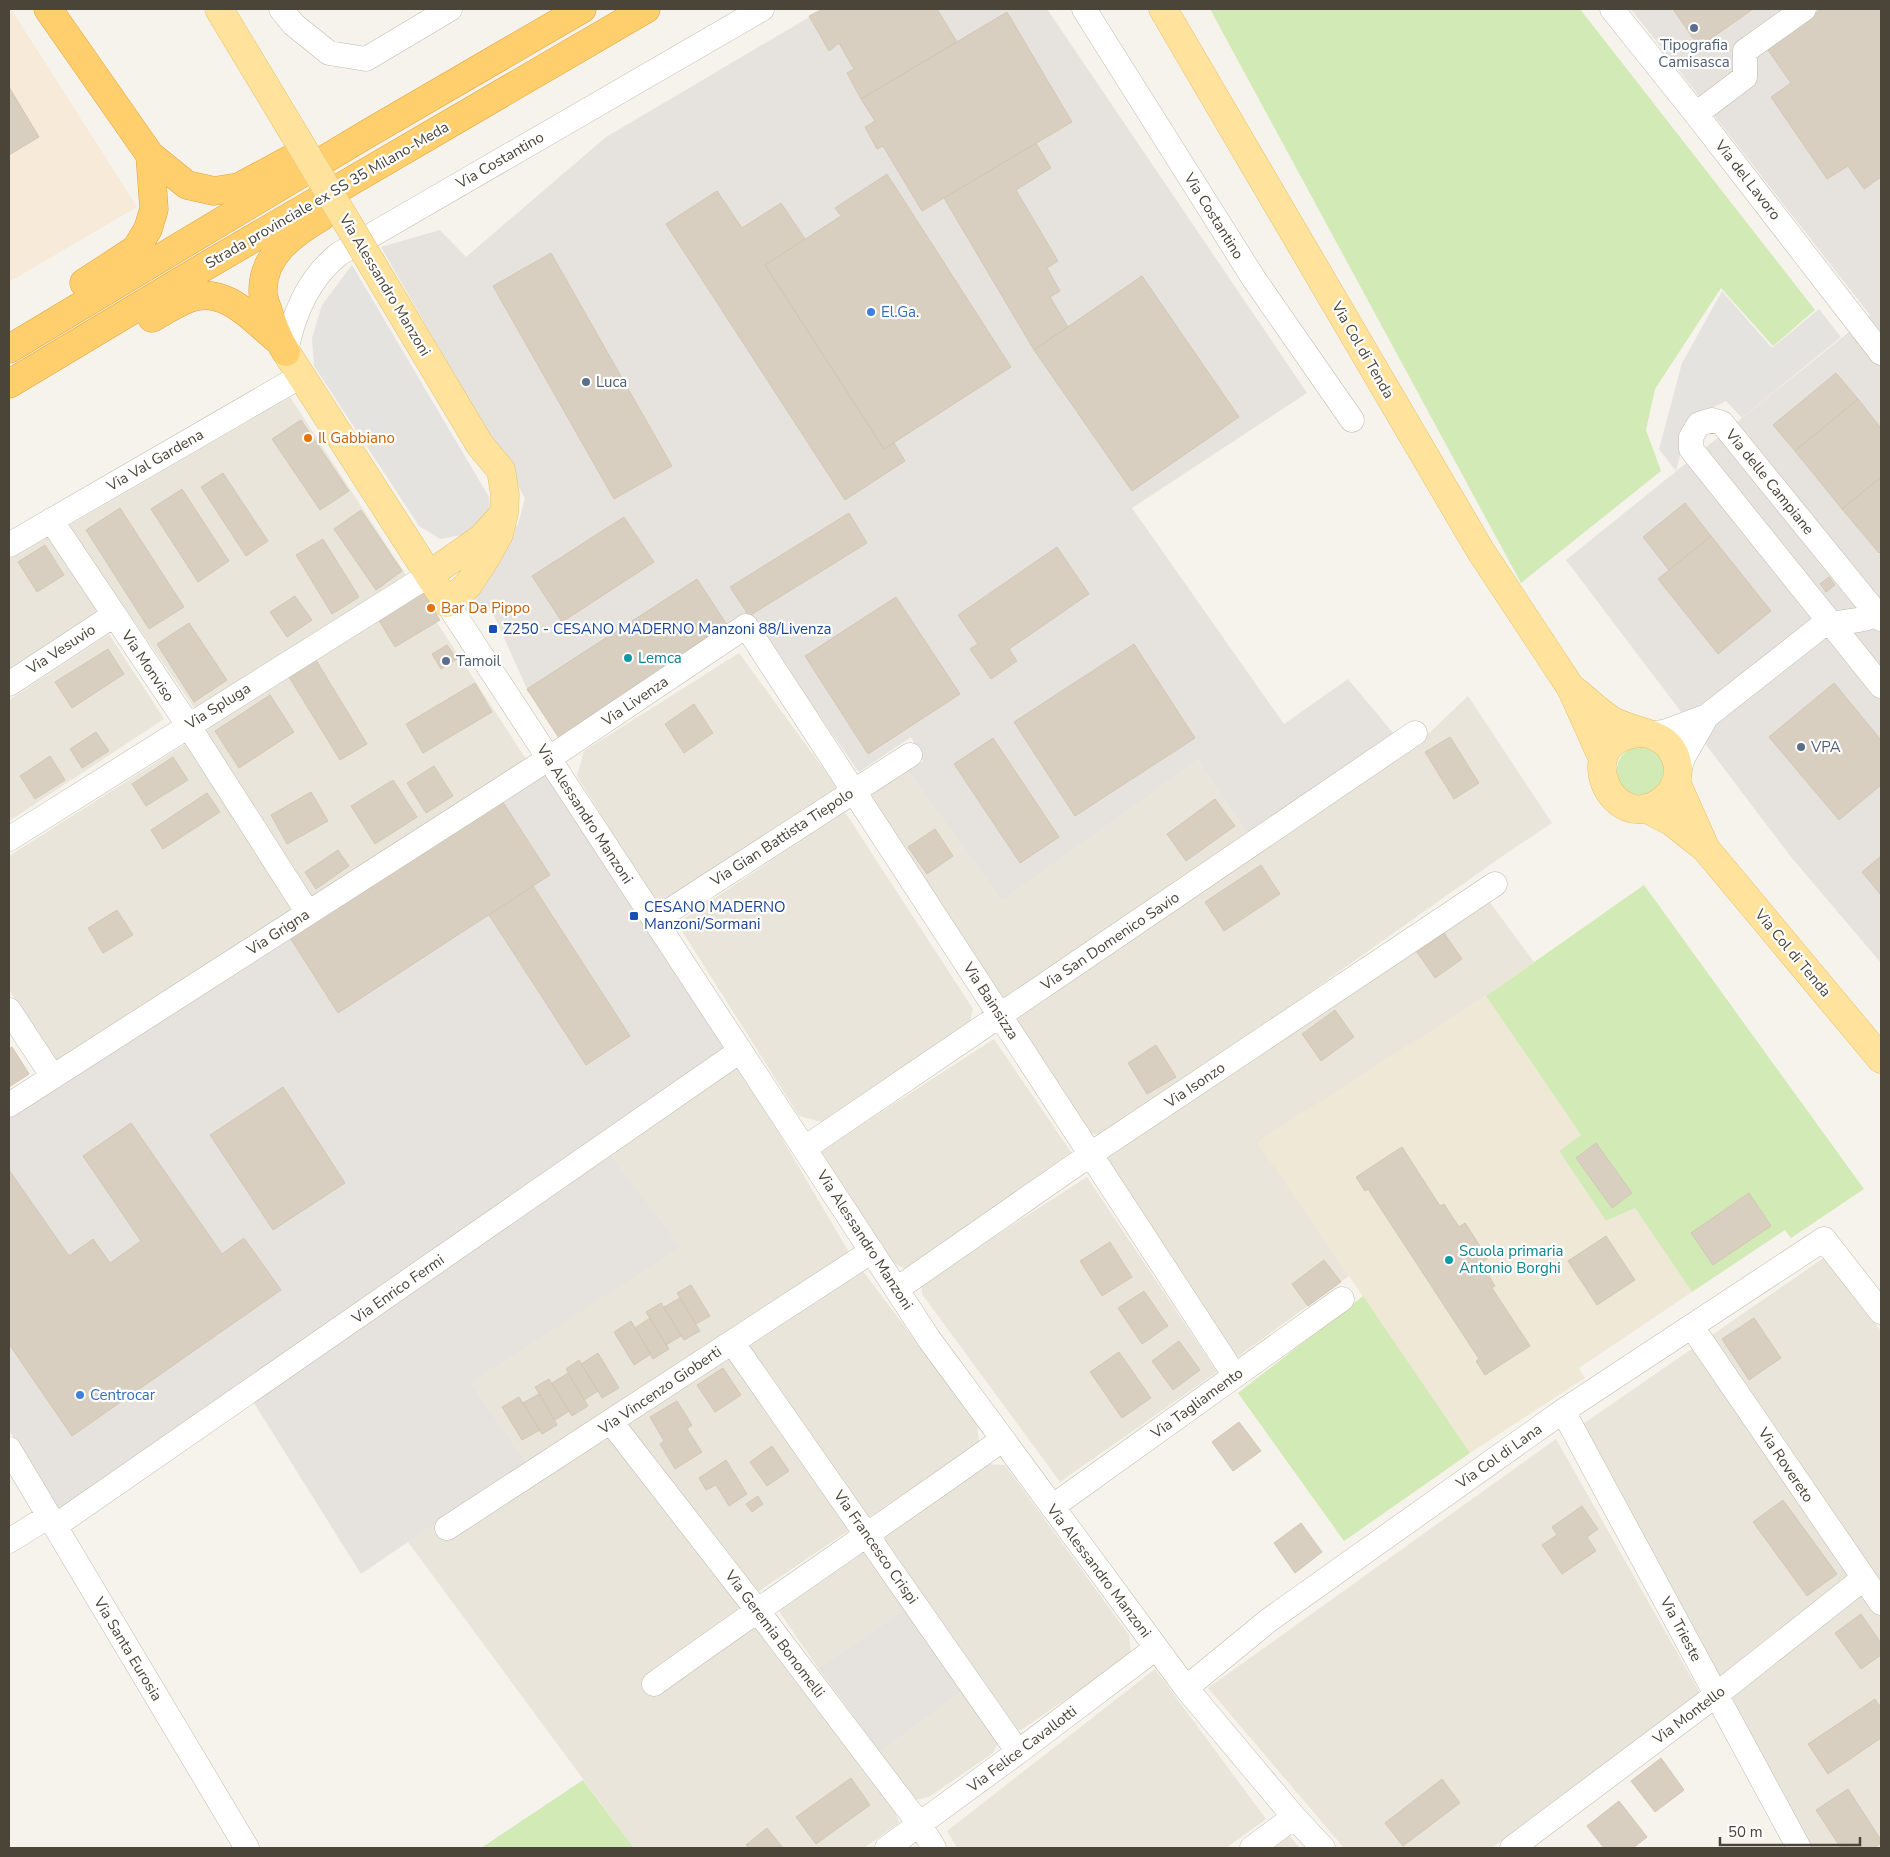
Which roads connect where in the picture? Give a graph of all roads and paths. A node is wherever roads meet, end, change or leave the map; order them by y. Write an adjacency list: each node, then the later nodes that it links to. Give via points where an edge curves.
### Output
1 (48, 9): 15 (highway)
2 (219, 9): 23 (main road, Via Alessandro Manzoni, bridge, via 480,445 501,470)
3 (281, 9): 4 (street, via 293,24 329,52 366,59)
4 (450, 9)
5 (582, 9): 13 (highway, Strada provinciale ex SS 35 Milano-Meda)
6 (646, 9): 14 (highway, Strada provinciale ex SS 35 Milano-Meda)
7 (762, 9): 18 (street, Via Costantino, via 339,254 321,271 306,293)
8 (1084, 9): 22 (street, Via Costantino, via 1254,279)
9 (1163, 9): 34 (main road, Via Col di Tenda, via 1480,550)
10 (1612, 9): 12 (street, Via del Lavoro)
11 (1804, 9): 12 (street, via 1745,51 1745,77)
12 (1696, 114): 19 (street, Via del Lavoro)
13 (367, 134): 15 (highway, via 338,134 239,187 214,192 187,185); 17 (highway, Strada provinciale ex SS 35 Milano-Meda)
14 (410, 146): 16 (highway, Strada provinciale ex SS 35 Milano-Meda); 18 (highway, via 384,181 312,222 287,241 272,258 265,270 262,294)
15 (150, 155): 17 (highway, via 154,209 148,229 136,249 36,315)
16 (80, 340): 18 (highway, via 118,336 182,302 211,296 230,301); 21 (highway, Strada provinciale ex SS 35 Milano-Meda)
17 (14, 346)
18 (282, 346): 20 (main road, Via Alessandro Manzoni)
19 (1881, 353)
20 (301, 376): 24 (street, Via Val Gardena); 26 (main road, Via Alessandro Manzoni)
21 (9, 384)
22 (1352, 420)
23 (504, 514): 26 (main road, via 482,538); 27 (main road, Via Alessandro Manzoni, via 499,534 487,556 468,585)
24 (51, 520): 25 (street, Via Val Gardena); 28 (street, Via Monviso)
25 (9, 545)
26 (429, 575): 27 (main road, Via Alessandro Manzoni); 36 (street, Via Spluga)
27 (447, 603): 40 (street, Via Alessandro Manzoni)
28 (114, 615): 32 (street, Via Vesuvio); 36 (street, Via Monviso)
29 (1880, 615): 30 (street, Via delle Campiane); 30 (street, Via delle Campiane, via 1722,423 1712,420 1699,424 1691,437 1692,450)
30 (1830, 623): 33 (street, Via delle Campiane); 35 (street, Via delle Campiane, via 1819,628)
31 (746, 626): 40 (street, Via Livenza); 43 (street, Via Bainsizza)
32 (9, 684)
33 (1881, 686)
34 (1571, 688): 38 (main road, Via Col di Tenda, via 1613,721); 41 (main road, Via Col di Tenda)
35 (1708, 716): 38 (street, Via delle Campiane, via 1667,731); 42 (street, Via delle Campiane, via 1684,756)
36 (188, 725): 45 (street, Via Spluga); 48 (street, Via Monviso)
37 (1415, 733): 51 (street, Via San Domenico Savio)
38 (1648, 733): 41 (main road, via 1632,733 1619,738); 42 (main road, Via Col di Tenda, via 1662,739 1671,748)
39 (910, 755): 43 (street, Via Gian Battista Tiepolo)
40 (548, 759): 48 (street, Via Grigna); 49 (street, Via Alessandro Manzoni)
41 (1603, 759): 44 (main road, Via Col di Tenda, via 1604,784 1611,795 1621,804)
42 (1677, 777): 44 (main road, via 1670,794 1659,804); 46 (main road, Via Col di Tenda)
43 (853, 791): 49 (street, Via Gian Battista Tiepolo); 51 (street, Via Bainsizza)
44 (1646, 808): 46 (main road, Via Col di Tenda, via 1672,822)
45 (9, 839)
46 (1705, 848): 53 (main road, Via Col di Tenda)
47 (1495, 884): 57 (street, Via Isonzo)
48 (308, 913): 54 (street, Via Grigna)
49 (655, 920): 52 (street, Via Alessandro Manzoni)
50 (9, 1010): 54 (street)
51 (1001, 1015): 56 (street, Via San Domenico Savio); 57 (street, Via Bainsizza)
52 (740, 1051): 56 (street, Via Alessandro Manzoni); 70 (street, Via Enrico Fermi)
53 (1881, 1059)
54 (53, 1077): 55 (street, Via Grigna)
55 (9, 1105)
56 (805, 1148): 58 (street, Via Alessandro Manzoni)
57 (1091, 1154): 59 (street, Via Isonzo); 64 (street, Via Bainsizza)
58 (872, 1251): 59 (street, Via Alessandro Manzoni); 63 (street, Via Vincenzo Gioberti)
59 (897, 1289): 67 (street, Via Alessandro Manzoni)
60 (1342, 1299): 64 (street, Via Tagliamento)
61 (1881, 1312): 62 (street, Via Col di Lana, via 1824,1239)
62 (1692, 1327): 65 (street, Via Col di Lana); 74 (street, Via Rovereto)
63 (732, 1342): 66 (street, Via Vincenzo Gioberti); 72 (street, Via Francesco Crispi)
64 (1235, 1376): 69 (street, Via Tagliamento)
65 (1563, 1410): 79 (street, Via Col di Lana, via 1268,1620); 80 (street, Via Trieste)
66 (612, 1422): 71 (street, Via Vincenzo Gioberti); 76 (street, Via Geremia Bonomelli)
67 (1002, 1440): 69 (street, Via Alessandro Manzoni); 72 (street)
68 (9, 1449): 70 (street, Via Santa Eurosia)
69 (1052, 1507): 77 (street, Via Alessandro Manzoni)
70 (52, 1521): 73 (street, Via Enrico Fermi); 84 (street, Via Santa Eurosia)
71 (447, 1528)
72 (868, 1535): 76 (street); 81 (street, Via Francesco Crispi)
73 (9, 1541)
74 (1864, 1578): 75 (street, Via Rovereto); 80 (street, Via Montello)
75 (1881, 1604)
76 (757, 1610): 78 (street); 83 (street, Via Geremia Bonomelli)
77 (1156, 1648): 79 (street, Via Alessandro Manzoni); 81 (street, Via Felice Cavallotti)
78 (654, 1684)
79 (1186, 1688): 82 (street, Via Alessandro Manzoni)
80 (1716, 1695): 89 (street, Via Montello); 90 (street, Via Trieste)
81 (1018, 1752): 83 (street, Via Felice Cavallotti)
82 (1294, 1817): 87 (street); 88 (street, Via Alessandro Manzoni)
83 (920, 1825): 85 (street, Via Felice Cavallotti); 86 (street, Via Geremia Bonomelli)
84 (247, 1848)
85 (887, 1848)
86 (934, 1848)
87 (1252, 1848)
88 (1323, 1848)
89 (1512, 1848)
90 (1799, 1848)

